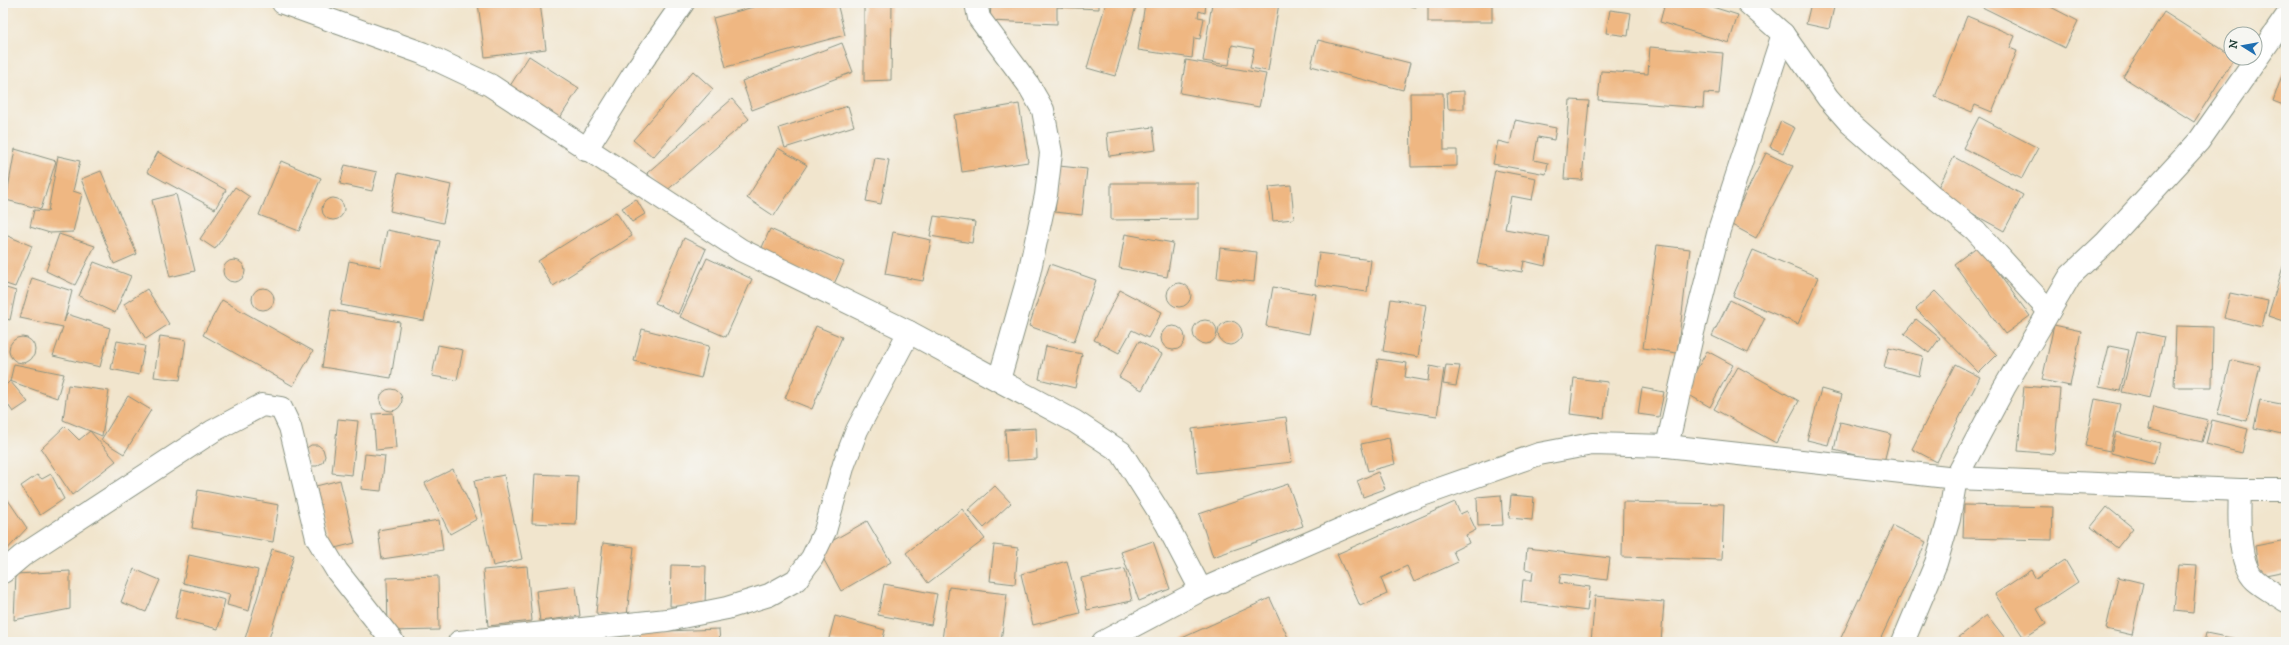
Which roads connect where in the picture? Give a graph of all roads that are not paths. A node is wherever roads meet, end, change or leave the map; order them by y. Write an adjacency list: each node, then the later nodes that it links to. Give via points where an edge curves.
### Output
1 (283, 3): 7 (street, via 422,53 483,82)
2 (683, 3): 7 (street, via 636,70)
3 (976, 3): 10 (street, via 980,18 1028,84 1043,110 1051,153 1046,195 1028,278)
4 (1748, 3): 6 (street)
5 (2286, 17): 8 (street, via 2199,141 2106,242 2070,276)
6 (1783, 34): 8 (street, via 1828,98 1850,123 1975,230); 11 (street, via 1719,230)
7 (586, 150): 9 (street, via 741,250)
8 (2049, 311): 12 (street)
9 (909, 332): 10 (street); 19 (street, via 857,430 844,464 825,530 812,558 796,580 769,595 727,608 667,620)
10 (999, 380): 16 (street, via 1121,452 1166,523)
11 (1667, 446): 12 (street); 16 (street, via 1592,444 1539,454 1408,500)
12 (1956, 478): 13 (street); 21 (street, via 1949,519 1936,563)
13 (2240, 490): 14 (street); 17 (street, via 2238,517 2244,559 2254,579)
14 (2286, 490)
15 (3, 572): 18 (street, via 22,556 213,431 262,406 281,408 290,427 317,538 337,572)
16 (1201, 590): 20 (street)
17 (2286, 601)
18 (393, 642)
19 (459, 642)
20 (1103, 642)
21 (1903, 642)

